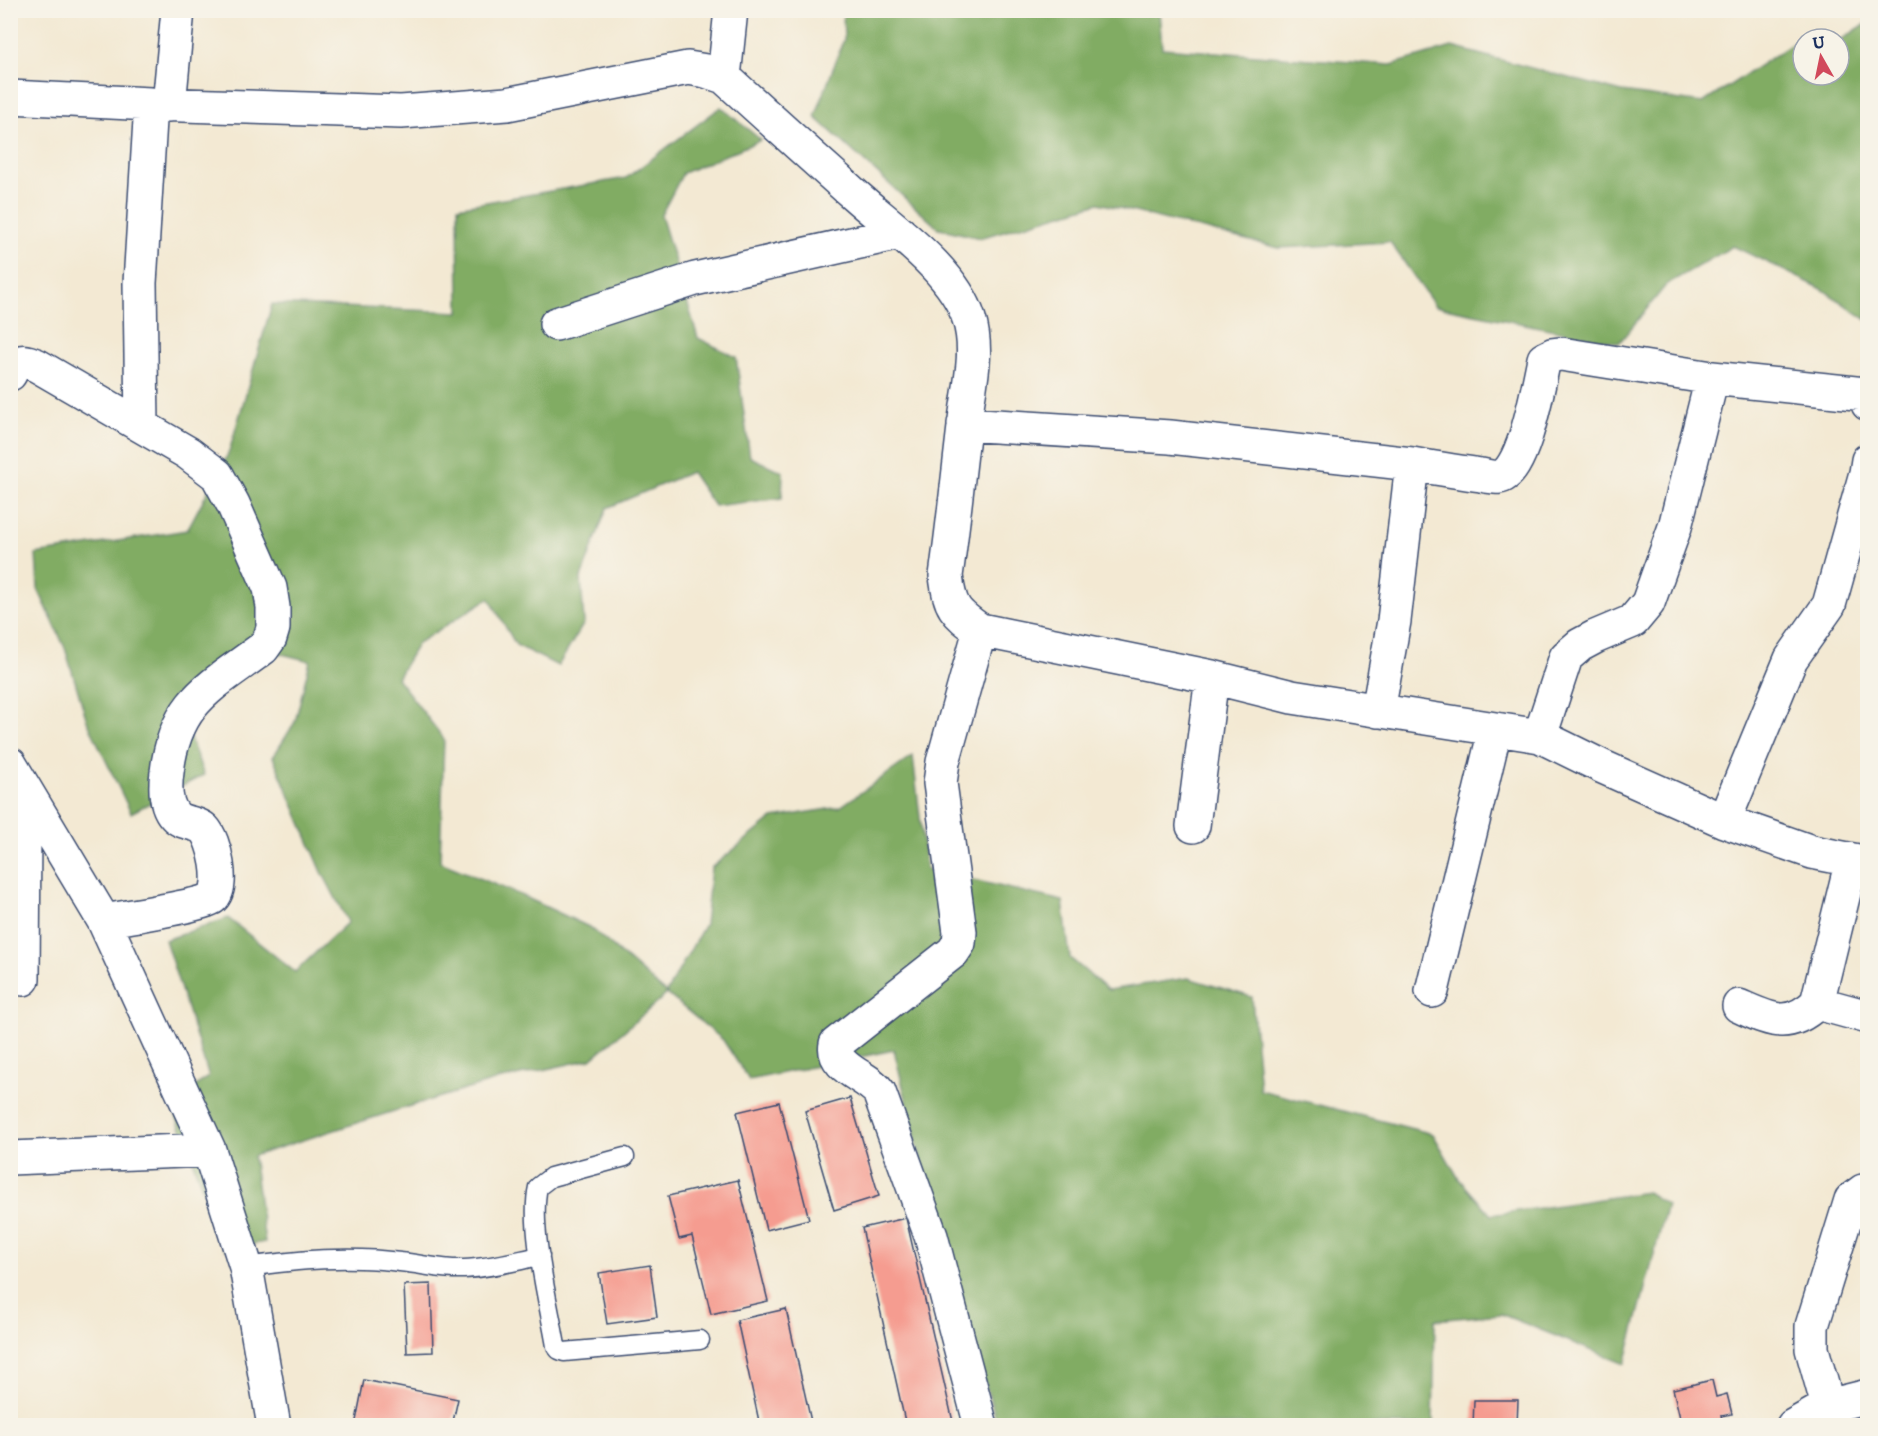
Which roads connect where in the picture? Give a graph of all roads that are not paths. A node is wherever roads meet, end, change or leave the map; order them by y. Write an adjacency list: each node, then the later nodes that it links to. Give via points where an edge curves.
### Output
1 (178, 10): 5 (street)
2 (731, 10): 3 (street)
3 (724, 77): 5 (street, via 688,68 507,104 401,112); 6 (street)
4 (10, 97): 5 (street)
5 (160, 104): 12 (street, via 140,283)
6 (900, 233): 7 (street, via 695,279); 11 (street, via 946,279 969,318 974,364)
7 (556, 324)
8 (10, 374): 12 (street, via 14,365 28,362)
9 (1712, 378): 10 (street, via 1865,394); 14 (street, via 1552,355 1544,359 1526,436 1508,473 1500,477); 19 (street, via 1675,527 1648,603 1633,621 1594,637 1566,657)
10 (1868, 404)
11 (964, 424): 14 (street, via 1170,437); 15 (street, via 946,576 952,605)
12 (142, 426): 25 (street, via 217,474 270,588 273,628 263,648 201,693 174,734 169,750 168,803 176,818 203,829 212,843 217,890 211,899)
13 (1868, 460): 21 (street, via 1828,605 1791,659)
14 (1412, 464): 17 (street, via 1394,621)
15 (980, 630): 16 (street); 41 (street, via 940,783 960,932 958,943 953,952 835,1048 840,1061 874,1084 879,1092 932,1236)
16 (1212, 677): 17 (street, via 1292,697); 23 (street)
17 (1377, 711): 18 (street)
18 (1495, 730): 19 (street); 27 (street)
19 (1540, 736): 21 (street)
20 (10, 764): 22 (street)
21 (1724, 821): 24 (street, via 1812,852)
22 (25, 823): 25 (street); 26 (street)
23 (1193, 826)
24 (1860, 862): 28 (street)
25 (104, 921): 31 (street)
26 (22, 980)
27 (1432, 991)
28 (1817, 1003): 29 (street, via 1806,1013 1783,1021); 30 (street)
29 (1739, 1006)
30 (1868, 1017)
31 (209, 1150): 33 (street); 36 (street)
32 (625, 1157): 35 (lane, via 551,1177 538,1187 535,1210)
33 (10, 1158)
34 (1868, 1191): 39 (street, via 1851,1200 1812,1326 1812,1349)
35 (540, 1256): 36 (lane, via 463,1269 337,1259); 37 (lane, via 559,1350)
36 (246, 1267): 40 (street)
37 (700, 1341)
38 (1868, 1396): 39 (street)
39 (1828, 1406): 42 (street)
40 (274, 1425)
41 (981, 1425)
42 (1793, 1425)

